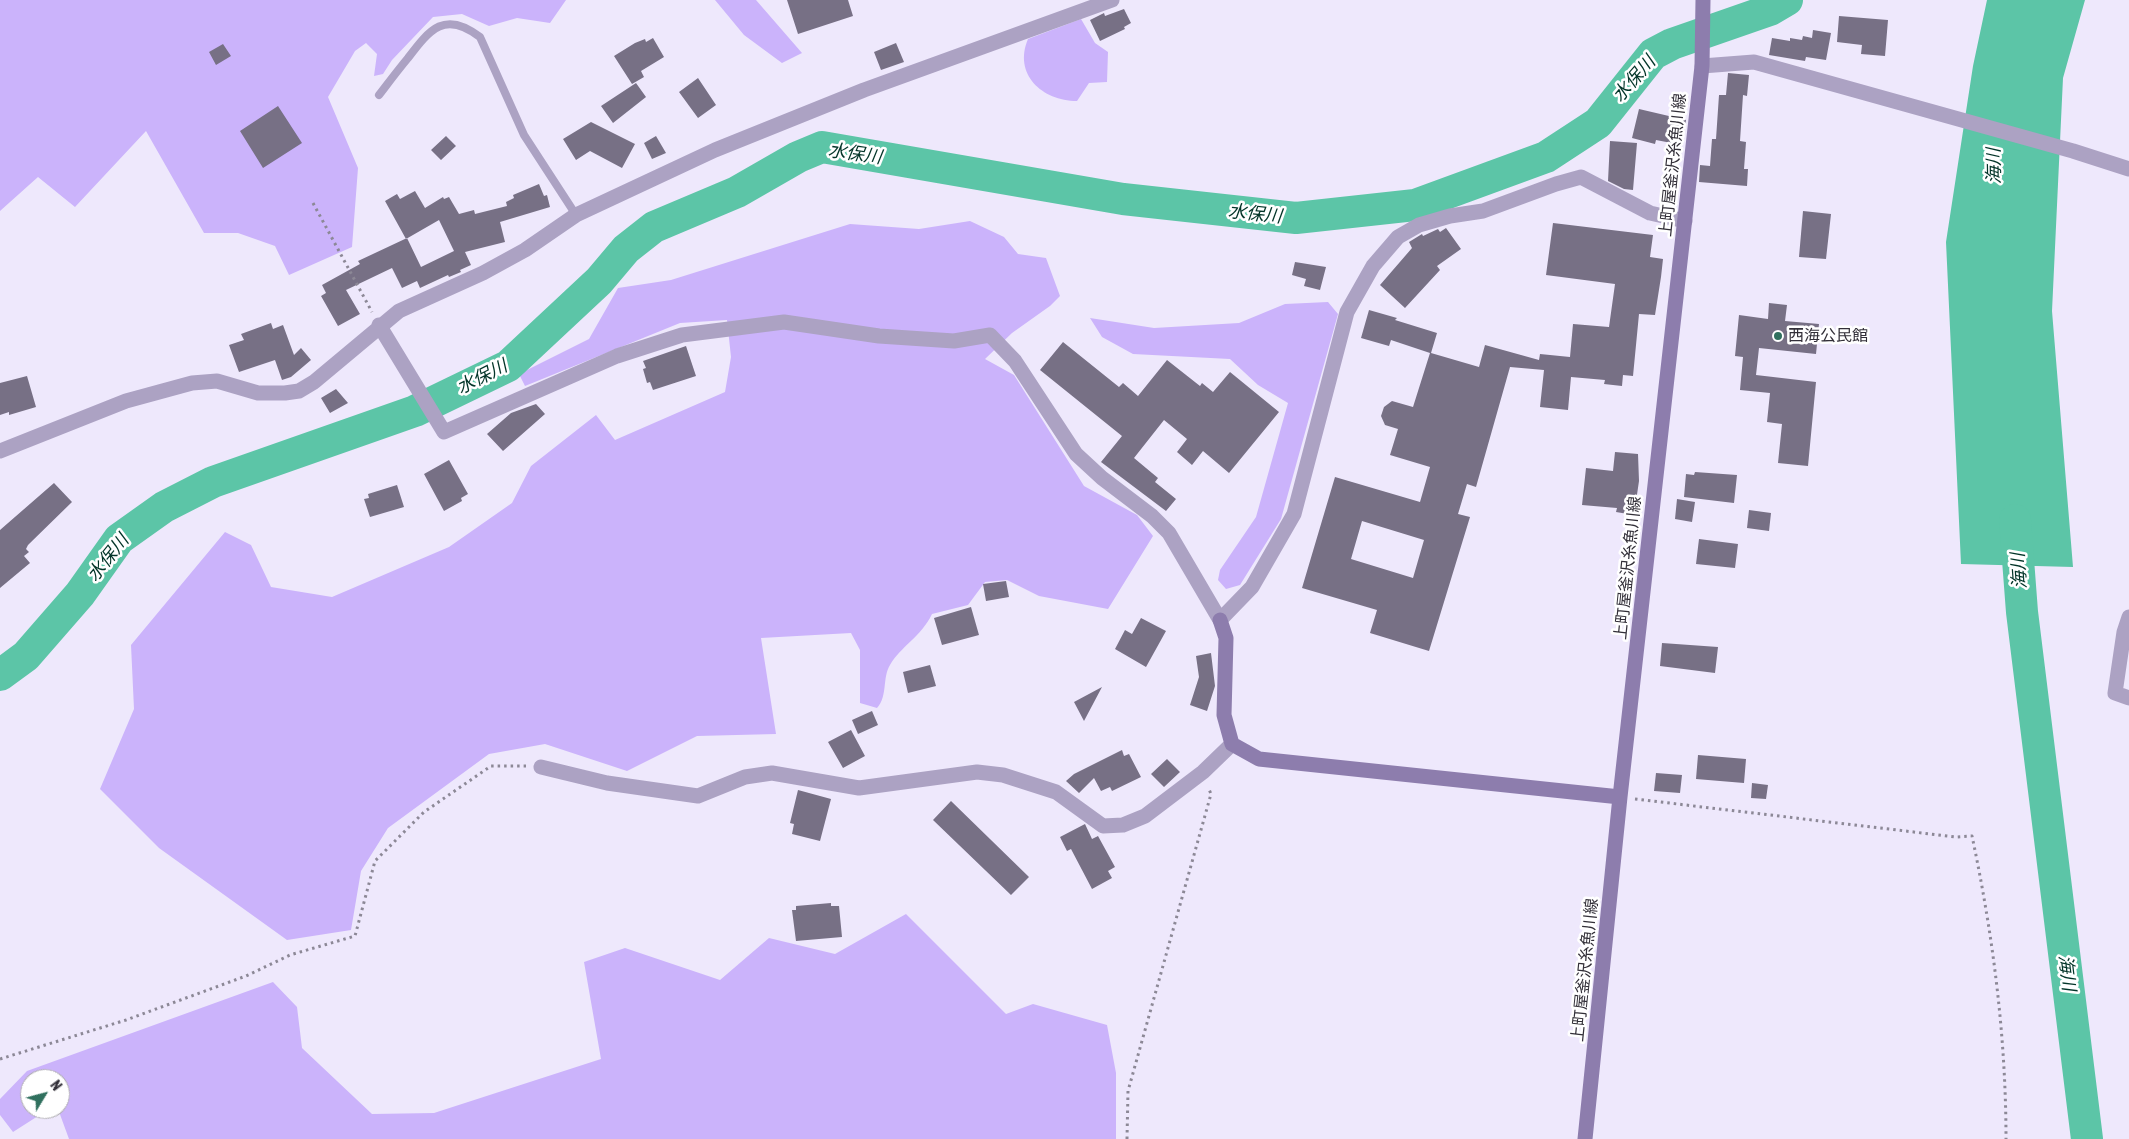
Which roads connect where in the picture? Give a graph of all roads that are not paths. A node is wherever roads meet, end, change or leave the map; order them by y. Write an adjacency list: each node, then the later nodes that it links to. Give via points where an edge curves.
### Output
1 (1112, 0): 6 (street, via 846,97 715,150)
2 (1703, 0): 3 (main road, 上町屋釜沢糸魚川線)
3 (1702, 63): 5 (street, via 1754,62); 7 (main road, 上町屋釜沢糸魚川線)
4 (379, 95): 6 (lane, via 427,33 451,23 466,26 480,37 524,135)
5 (2129, 169)
6 (576, 215): 8 (street, via 500,264 399,311)
7 (1685, 221): 11 (street, via 1650,213 1581,177 1484,211 1419,225 1398,237 1373,266 1347,312 1294,514 1252,587); 15 (main road, 上町屋釜沢糸魚川線)
8 (379, 326): 9 (street, via 314,382 299,390 258,393 218,381 192,383 126,401); 11 (street, via 444,432 618,356 682,335 784,322 879,336 954,341 990,335 1015,361 1076,454 1170,533)
9 (0, 451)
10 (2129, 617): 12 (street, via 2115,693)
11 (1220, 620): 13 (main road, via 1226,638 1224,715)
12 (2129, 698)
13 (1232, 744): 14 (street, via 1203,772 1145,816 1123,826 1103,826 1056,792 1003,775 977,772 859,788 772,773 745,778 698,796 607,783); 15 (main road, via 1259,759)
14 (541, 767)
15 (1620, 797): 16 (main road, 上町屋釜沢糸魚川線)
16 (1586, 1139)

